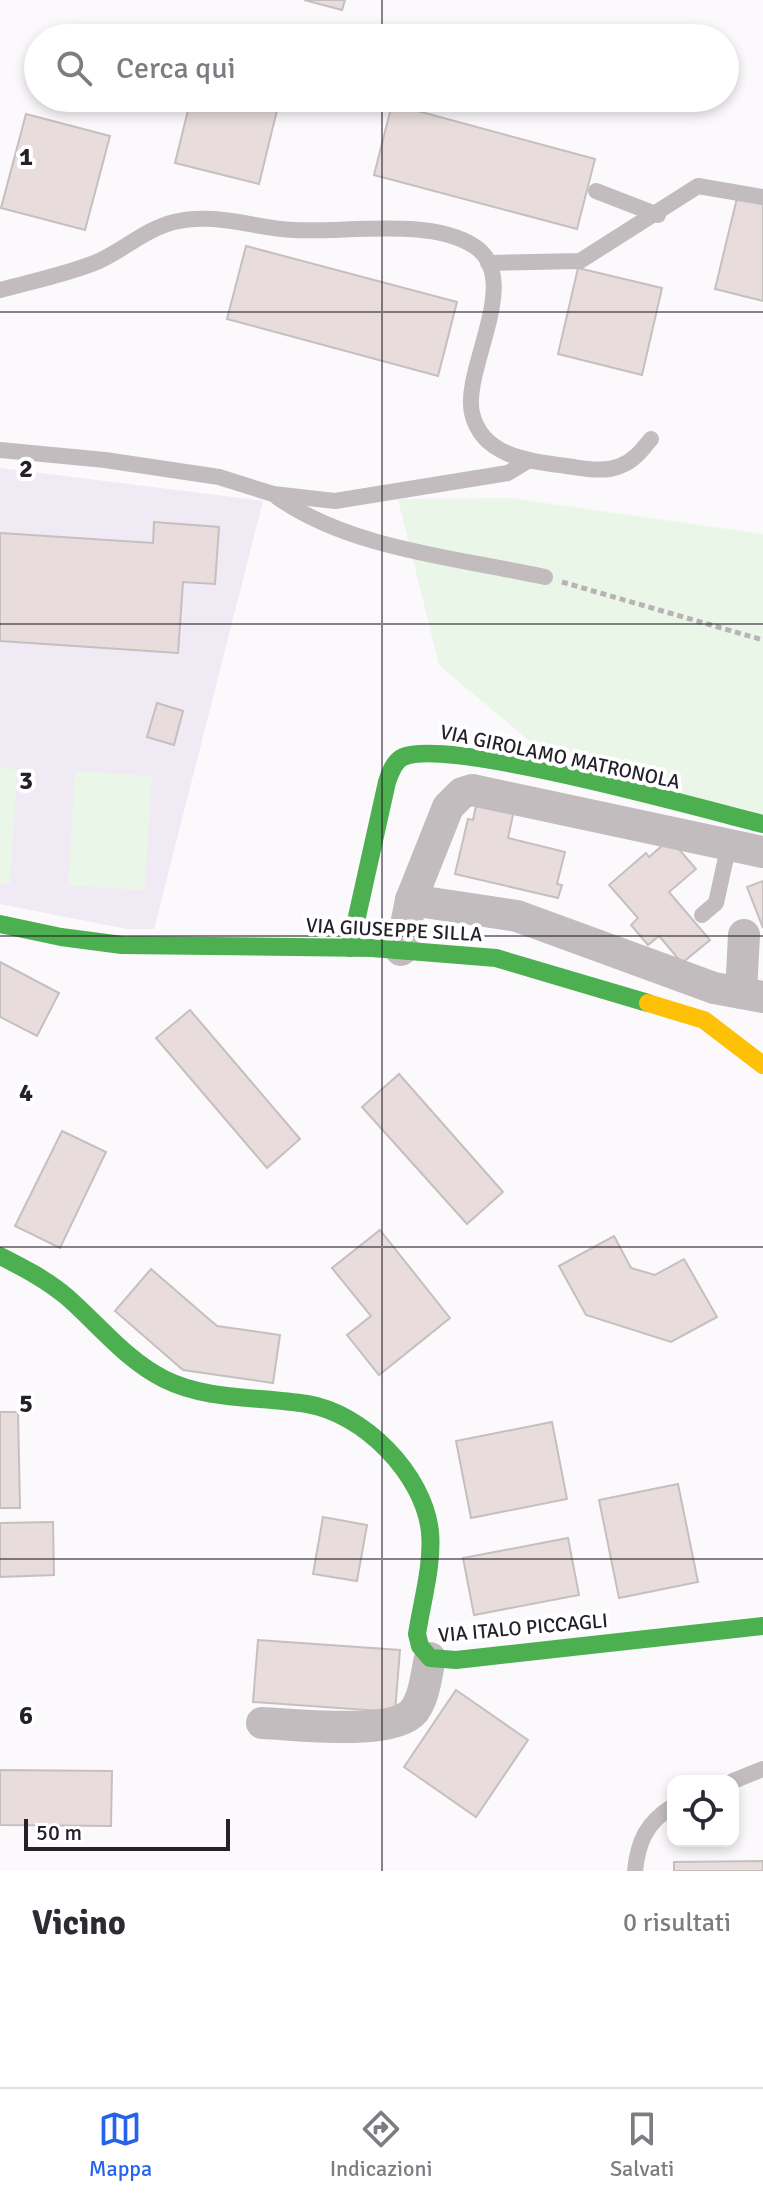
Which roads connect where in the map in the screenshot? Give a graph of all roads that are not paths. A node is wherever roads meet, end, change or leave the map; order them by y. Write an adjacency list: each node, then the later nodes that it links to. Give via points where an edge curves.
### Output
1 (596, 191): 3 (lane)
2 (763, 197): 3 (lane, via 698,186)
3 (658, 215): 4 (lane, via 580,261)
4 (488, 263): 5 (lane, via 472,245 418,231 290,230 199,218 161,226 90,264); 8 (lane, via 493,291 472,414 493,445)
5 (0, 290)
6 (651, 439): 8 (lane, via 633,459 610,469)
7 (0, 450): 9 (lane, via 219,477)
8 (528, 461): 9 (lane, via 508,473 335,501)
9 (273, 494): 10 (lane, via 303,515 358,537)
10 (545, 577)
11 (763, 824): 18 (street, VIA GIROLAMO MATRONOLA, via 484,759 426,751 406,755 386,786)
12 (729, 844): 13 (street); 14 (street, via 472,790 448,807); 15 (lane, via 716,903)
13 (763, 852)
14 (411, 900): 19 (street); 20 (street, via 517,916 714,988)
15 (702, 915)
16 (0, 924): 18 (street, VIA GIUSEPPE SILLA, via 64,938 146,945)
17 (744, 935): 20 (street)
18 (350, 948): 19 (street, VIA GIUSEPPE SILLA)
19 (401, 950): 21 (street, VIA GIUSEPPE SILLA, via 509,960 629,1000 683,1011 714,1027)
20 (752, 995)
21 (763, 1065)
22 (0, 1256): 24 (street, VIA ITALO PICCAGLI, via 55,1286 163,1379 194,1389 319,1406 364,1428 412,1479 427,1509 429,1549 417,1634)
23 (763, 1626): 24 (street, VIA ITALO PICCAGLI, via 456,1660)
24 (430, 1658): 25 (street, via 418,1704 400,1722)
25 (262, 1723)
26 (763, 1769): 27 (lane)
27 (739, 1779)
28 (667, 1810): 29 (lane, via 653,1819 637,1847)
29 (635, 1871)

